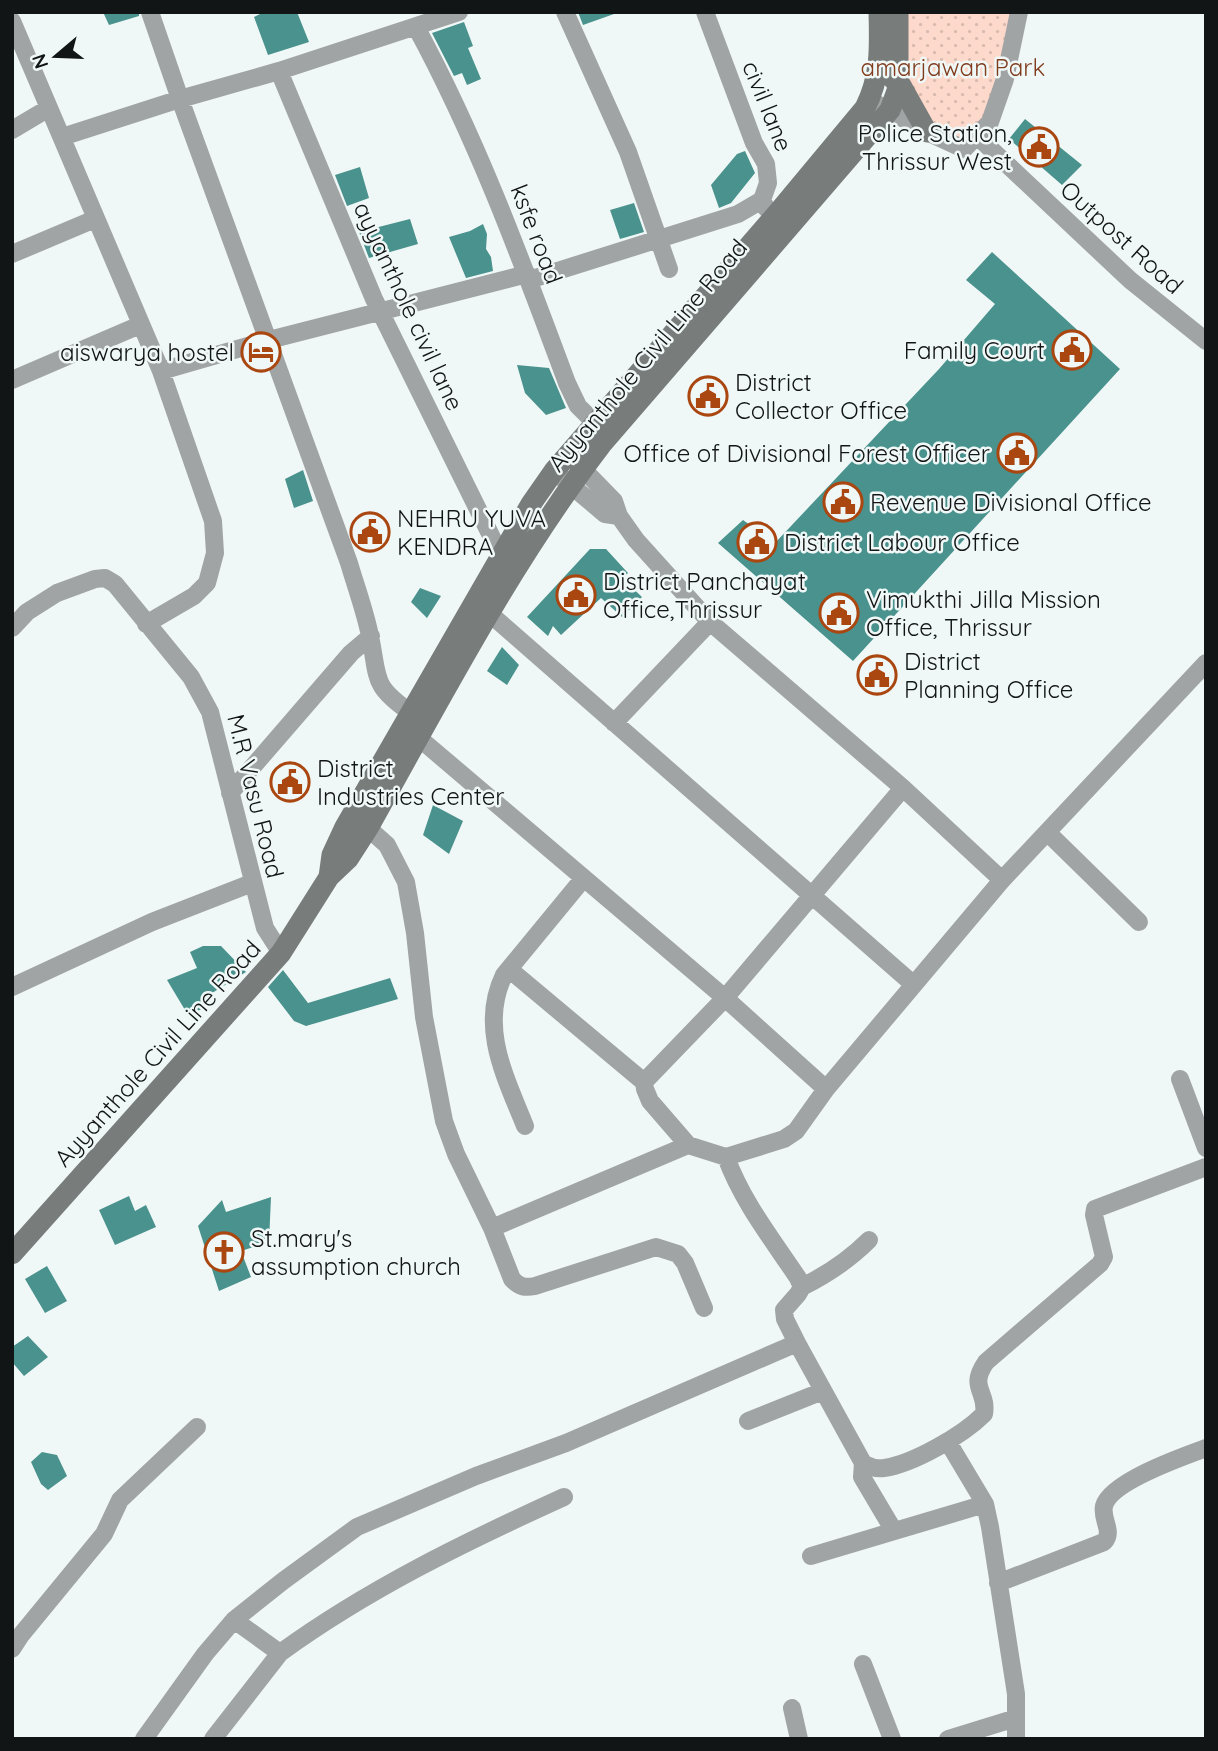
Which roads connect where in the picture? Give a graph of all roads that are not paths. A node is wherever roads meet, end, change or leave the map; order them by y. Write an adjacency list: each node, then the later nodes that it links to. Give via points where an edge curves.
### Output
1 (150, 12): 12 (street)
2 (459, 12): 9 (street)
3 (705, 12): 20 (street, civil lane, via 766,164)
4 (879, 12): 11 (main road, Ayyanthole Civil Line Road, via 880,49)
5 (898, 12): 11 (main road, Ayyanthole Civil Line Road)
6 (1019, 12): 19 (street, via 1005,79 990,122)
7 (567, 17): 22 (street, via 620,130)
8 (12, 21): 14 (street)
9 (416, 27): 10 (street); 25 (street, ksfe road, via 505,216)
10 (279, 71): 12 (street); 26 (street, ayyanthole civil lane)
11 (888, 77): 13 (main road, Ayyanthole Civil Line Road); 15 (main road, Ayyanthole Civil Line Road, via 897,90); 17 (main road)
12 (180, 99): 18 (street); 28 (street)
13 (870, 100): 15 (street); 20 (main road, Ayyanthole Civil Line Road)
14 (49, 108): 16 (street); 18 (street)
15 (890, 110): 17 (street); 20 (main road, Ayyanthole Civil Line Road)
16 (12, 130)
17 (927, 132): 19 (street, via 964,149)
18 (62, 137): 21 (street)
19 (978, 137): 29 (street, Outpost Road, via 1130,280)
20 (778, 211): 22 (street, via 738,214); 32 (main road, Ayyanthole Civil Line Road); 33 (main road, Ayyanthole Civil Line Road, via 601,445)
21 (95, 219): 23 (street); 27 (street)
22 (658, 239): 24 (street); 25 (street)
23 (12, 254)
24 (669, 270)
25 (528, 277): 26 (street); 32 (street, ksfe road, via 567,383 578,406)
26 (382, 313): 28 (street); 34 (street, ayyanthole civil lane)
27 (140, 325): 30 (street); 31 (street)
28 (269, 340): 30 (street); 39 (street, via 349,563)
29 (1206, 341)
30 (161, 371): 37 (street, via 213,521 215,553 207,583 194,596)
31 (12, 380)
32 (595, 423): 33 (main road, Ayyanthole Civil Line Road)
33 (569, 470): 34 (main road, Ayyanthole Civil Line Road, via 531,505); 35 (main road, Ayyanthole Civil Line Road); 36 (street, via 614,501 636,540)
34 (502, 558): 42 (main road, Ayyanthole Civil Line Road)
35 (489, 613): 41 (street); 42 (main road, Ayyanthole Civil Line Road)
36 (710, 622): 41 (street); 43 (street)
37 (146, 624): 38 (street, M.R Vasu Road, via 105,578 57,593); 44 (street, M.R Vasu Road, via 191,677 210,712)
38 (12, 628)
39 (370, 636): 42 (street, via 383,689); 44 (street)
40 (1206, 663): 46 (street)
41 (614, 723): 51 (street)
42 (411, 726): 45 (main road, Ayyanthole Civil Line Road); 47 (main road, Ayyanthole Civil Line Road, via 345,827 332,855); 48 (street)
43 (904, 788): 49 (street); 51 (street)
44 (230, 793): 50 (street, M.R Vasu Road)
45 (368, 828): 47 (main road, Ayyanthole Civil Line Road, via 348,859); 66 (street, via 387,845 407,883 424,1017 444,1121)
46 (1046, 832): 49 (street); 52 (street)
47 (329, 877): 53 (main road, Ayyanthole Civil Line Road)
48 (583, 879): 54 (street); 57 (street)
49 (1002, 880): 55 (street)
50 (252, 883): 53 (street, M.R Vasu Road, via 265,928); 56 (street, via 152,922)
51 (811, 895): 55 (street); 57 (street)
52 (1139, 922)
53 (281, 953): 68 (main road, Ayyanthole Civil Line Road)
54 (510, 970): 59 (street); 61 (street, via 495,994 492,1027)
55 (913, 984): 60 (street)
56 (12, 987)
57 (725, 998): 59 (street); 60 (street)
58 (1180, 1079): 63 (street)
59 (644, 1082): 62 (street, via 650,1101)
60 (826, 1089): 64 (street, via 796,1131)
61 (525, 1126)
62 (688, 1145): 64 (street); 66 (street)
63 (1206, 1149)
64 (726, 1157): 69 (street, via 740,1190)
65 (1206, 1167): 75 (street, via 1095,1209 1104,1256 1100,1264 985,1362 977,1384 984,1414)
66 (492, 1228): 70 (street, via 506,1269 517,1285 535,1286 656,1247 678,1254)
67 (870, 1240): 69 (street, via 837,1268)
68 (12, 1254)
69 (802, 1287): 71 (street, via 784,1310)
70 (704, 1308)
71 (797, 1343): 72 (street); 83 (street, via 357,1527)
72 (823, 1391): 73 (street); 77 (street)
73 (748, 1421)
74 (197, 1427): 84 (street, via 120,1500 104,1534)
75 (948, 1441): 77 (street, via 885,1468); 79 (street)
76 (1206, 1448): 82 (street, via 1149,1470 1109,1498 1104,1504 1109,1532 1104,1542)
77 (863, 1463): 80 (street, via 862,1477)
78 (564, 1497): 85 (street, via 457,1546 327,1619)
79 (985, 1504): 80 (street); 82 (street)
80 (894, 1531): 81 (street)
81 (811, 1556)
82 (998, 1583): 88 (street, via 1013,1666)
83 (234, 1620): 85 (street); 89 (street)
84 (12, 1649)
85 (280, 1653): 90 (street)
86 (863, 1664): 92 (street)
87 (792, 1708): 91 (street)
88 (1016, 1718): 93 (street); 94 (street)
89 (144, 1739)
90 (213, 1739)
91 (799, 1739)
92 (892, 1739)
93 (948, 1739)
94 (1016, 1739)

